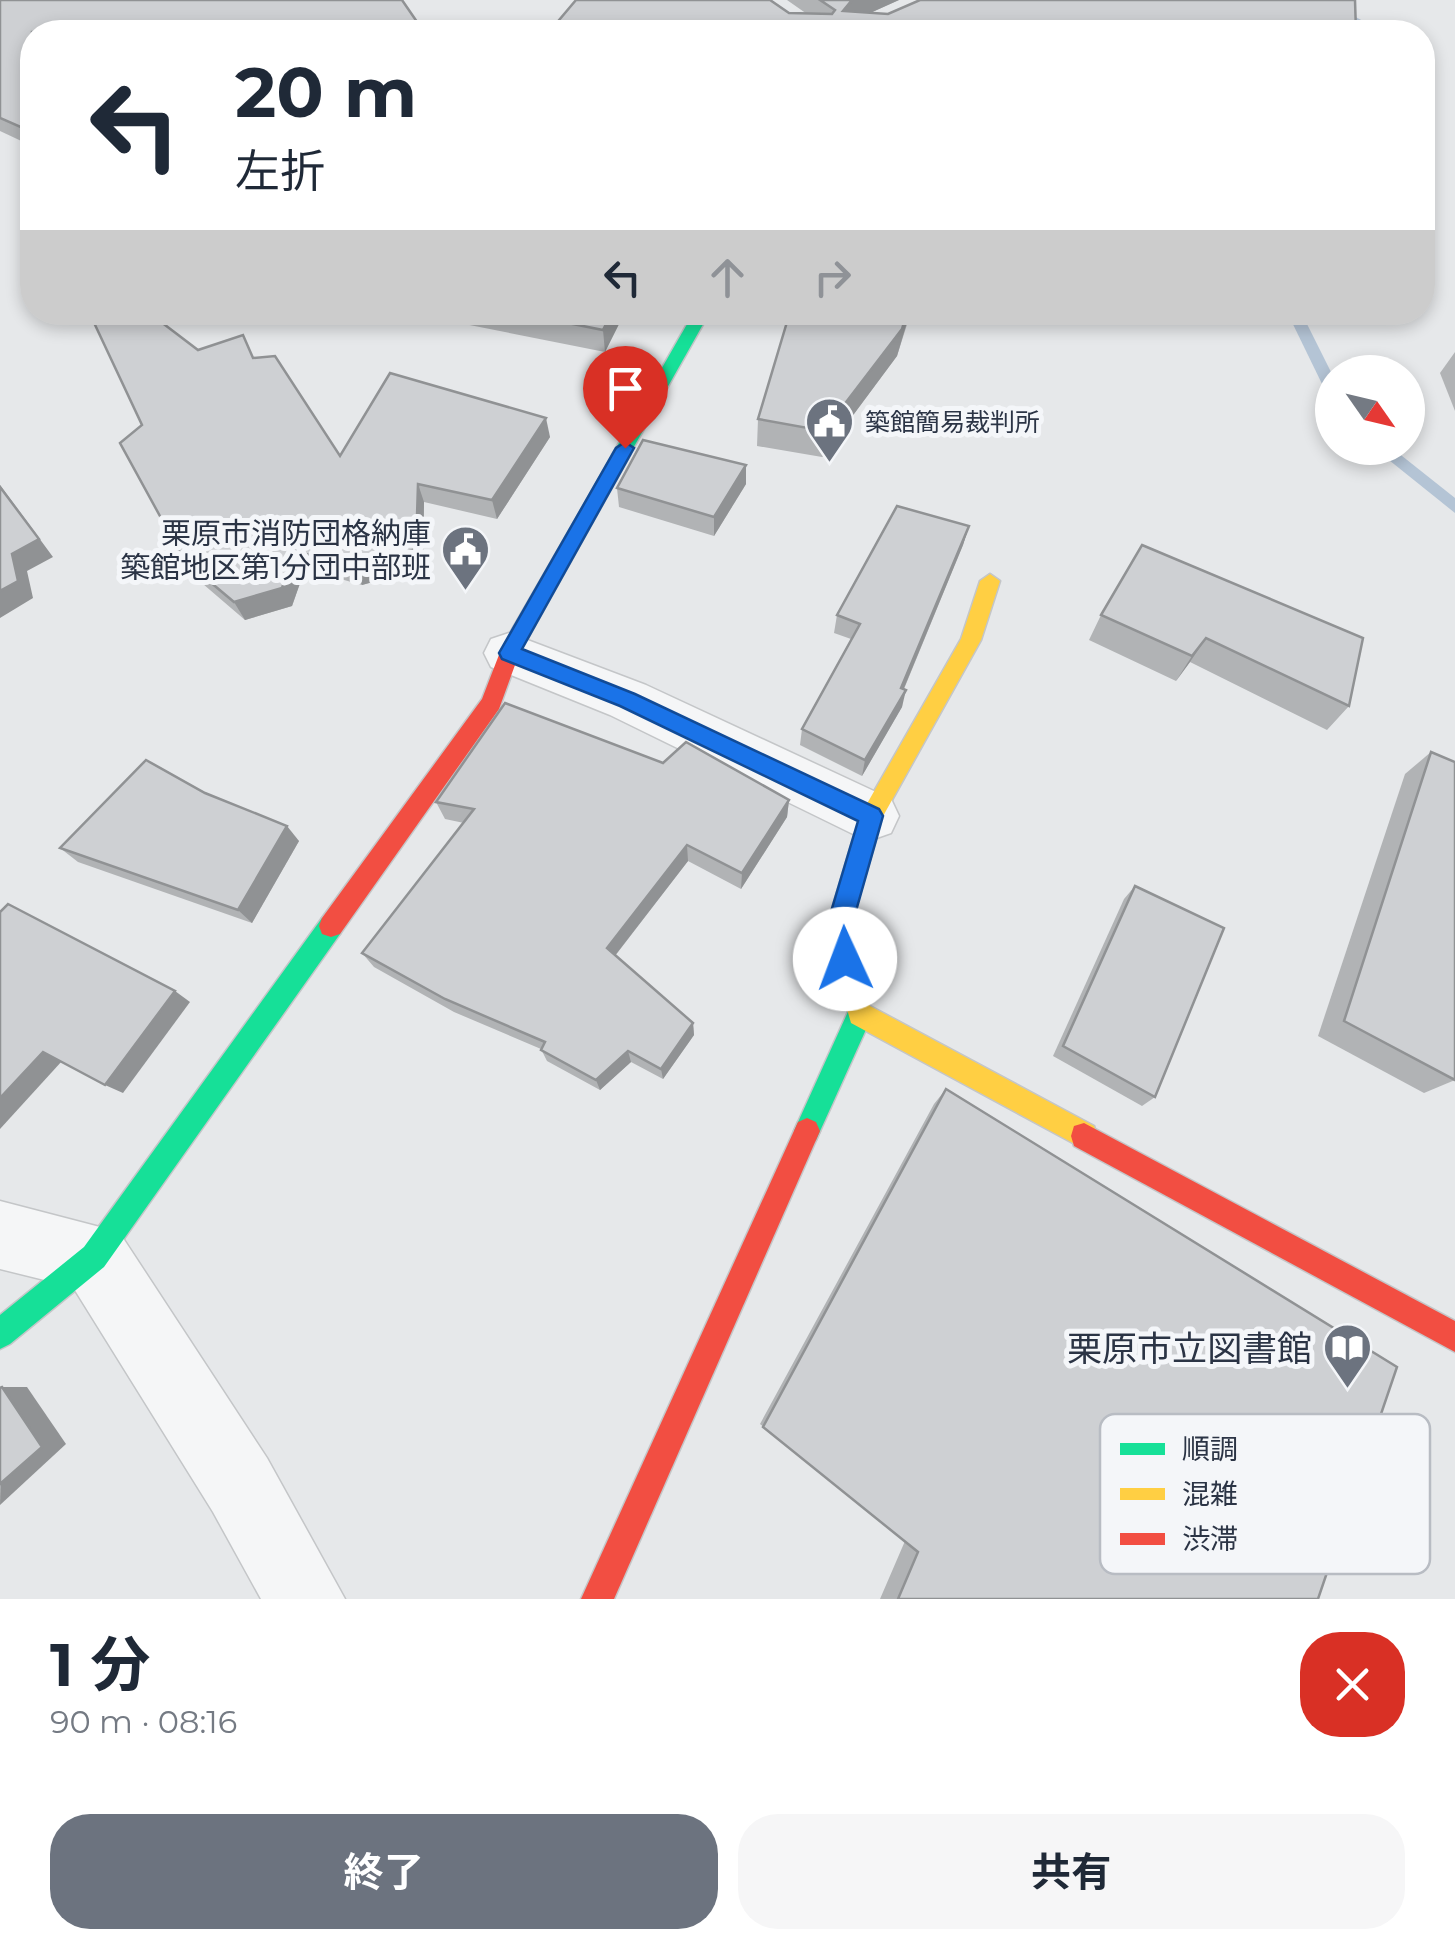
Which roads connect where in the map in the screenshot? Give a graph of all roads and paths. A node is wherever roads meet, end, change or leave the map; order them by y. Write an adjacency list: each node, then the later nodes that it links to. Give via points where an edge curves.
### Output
1 (695, 325): 3 (street)
2 (990, 581): 4 (street, via 971,640)
3 (509, 653): 4 (street, via 628,700); 7 (street, via 491,702)
4 (871, 816): 5 (street, via 837,932)
5 (860, 1014): 9 (street); 11 (street)
6 (0, 1235): 7 (street)
7 (94, 1257): 8 (street); 10 (street)
8 (0, 1334)
9 (1455, 1338)
10 (306, 1599)
11 (597, 1599)

